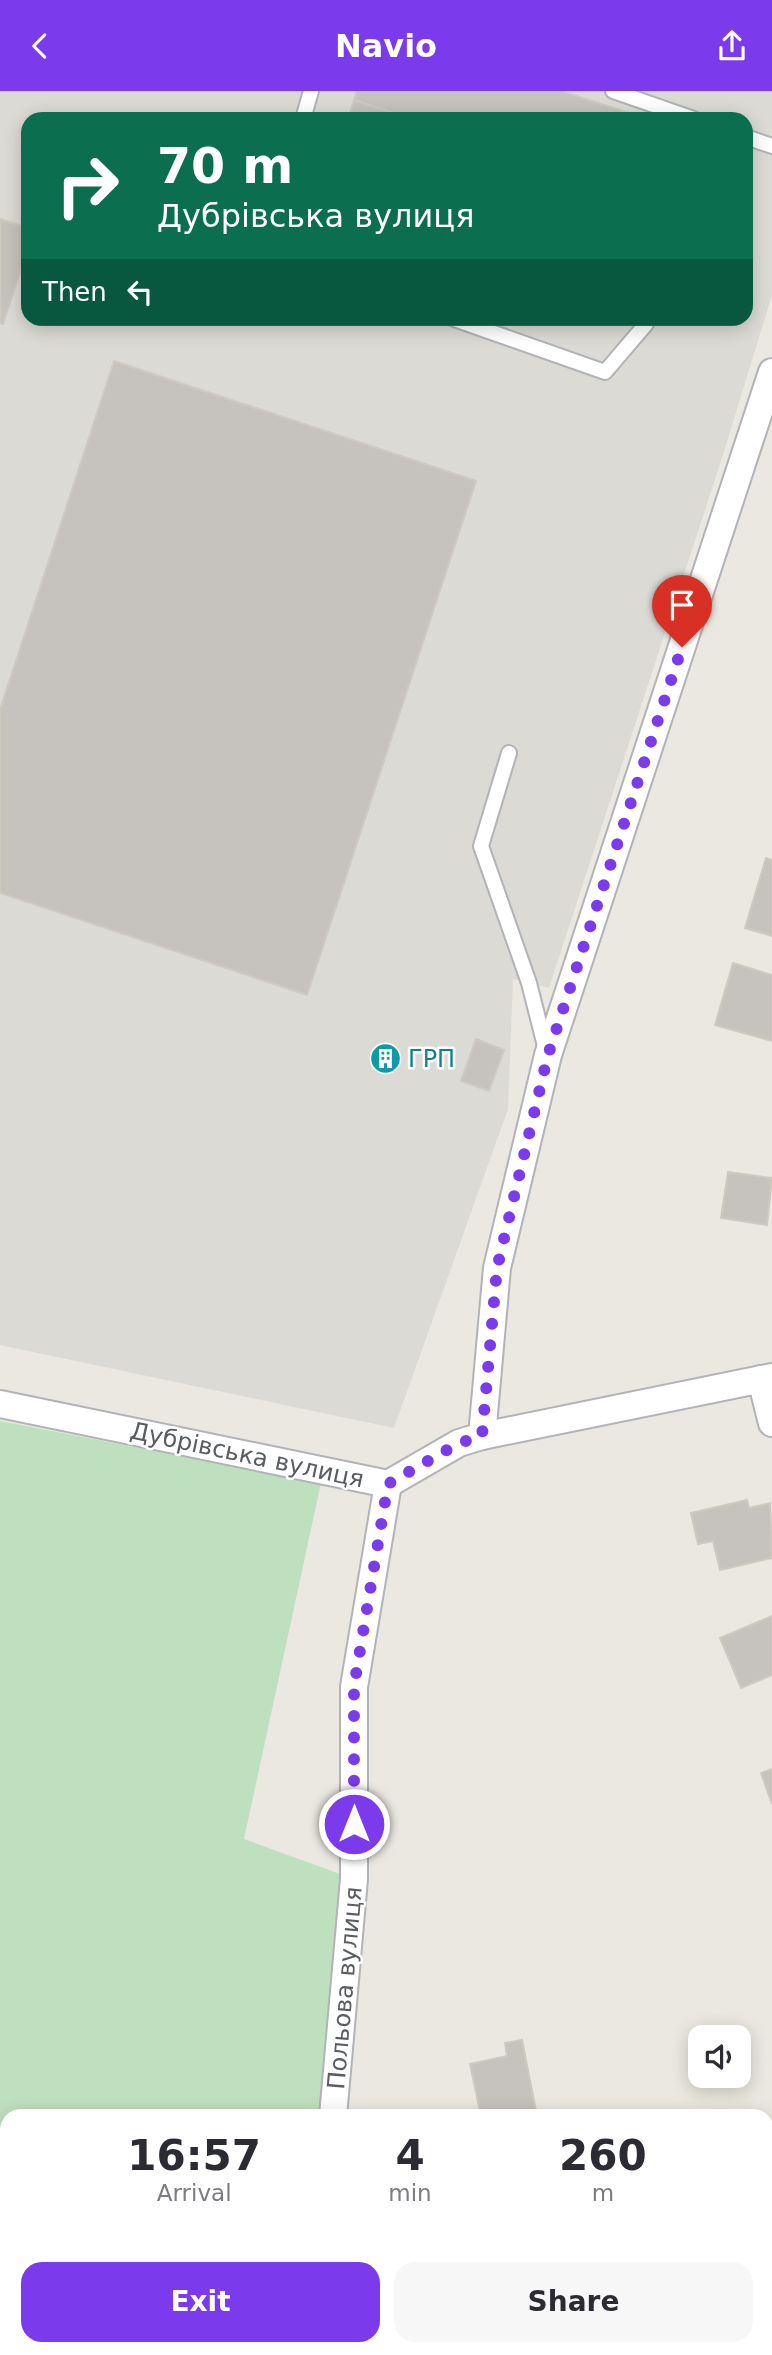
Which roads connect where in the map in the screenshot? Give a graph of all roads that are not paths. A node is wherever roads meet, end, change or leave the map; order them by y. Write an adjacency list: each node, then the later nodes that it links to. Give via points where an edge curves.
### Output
1 (311, 91): 3 (lane)
2 (613, 91): 4 (lane)
3 (305, 112)
4 (674, 112)
5 (753, 139): 6 (lane)
6 (772, 146)
7 (474, 326): 8 (lane, via 605,372)
8 (644, 326)
9 (771, 377): 11 (street)
10 (509, 753): 11 (lane, via 481,846 529,983)
11 (548, 1055): 15 (street, via 497,1268)
12 (766, 1378): 14 (street); 15 (street, Дубрівська вулиця)
13 (0, 1404): 16 (street, Дубрівська вулиця)
14 (772, 1423)
15 (482, 1436): 16 (street, Дубрівська вулиця, via 459,1443)
16 (388, 1484): 17 (street, Польова вулиця, via 354,1686 354,1879)
17 (334, 2109)

